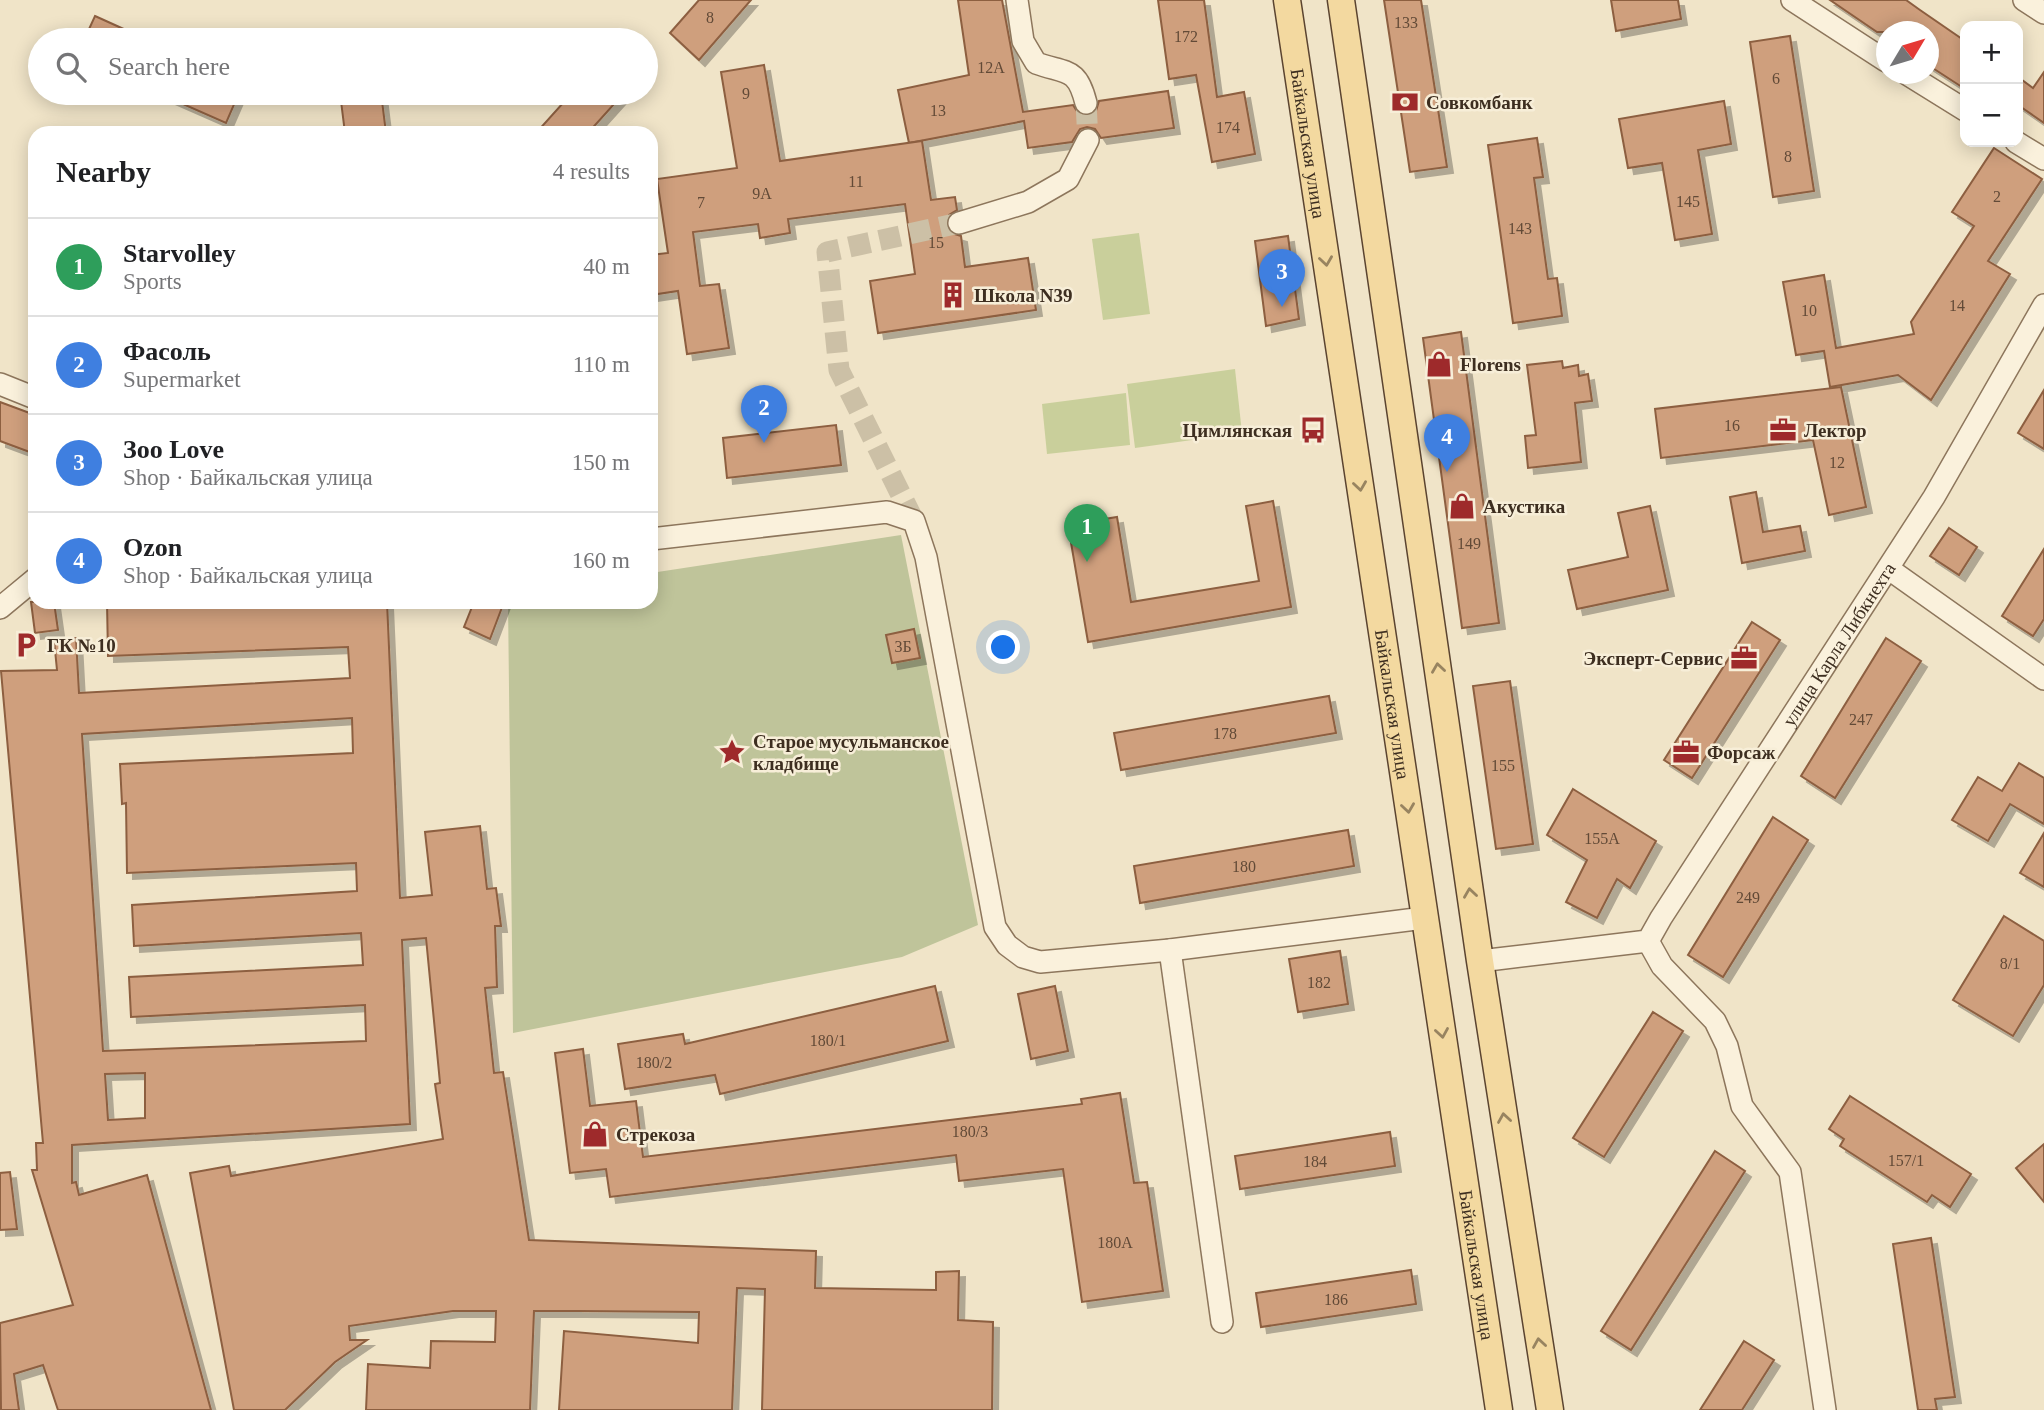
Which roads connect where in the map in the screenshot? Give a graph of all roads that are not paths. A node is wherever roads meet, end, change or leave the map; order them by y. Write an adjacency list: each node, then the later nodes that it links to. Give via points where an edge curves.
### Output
1 (1017, 0): 9 (street, via 1023,41 1036,63 1075,75)
2 (1287, 0): 23 (main road, Байкальская улица, one-way to 23)
3 (1341, 0): 26 (main road, one-way to 3)
4 (1792, 0): 7 (street)
5 (2024, 0): 6 (street)
6 (2044, 13)
7 (1876, 55)
8 (1923, 84): 10 (street)
9 (1086, 103)
10 (1960, 107)
11 (1088, 140): 14 (street, via 1068,179 1028,202)
12 (2023, 146): 13 (street)
13 (2044, 159)
14 (959, 223)
15 (2044, 305): 19 (street, улица Карла Либкнехта)
16 (0, 384): 17 (street)
17 (28, 395)
18 (658, 538): 25 (street, via 887,512 914,521 926,557 995,927 1007,945 1040,962)
19 (1888, 569): 22 (street); 24 (street, улица Карла Либкнехта)
20 (28, 585): 21 (street)
21 (0, 608)
22 (2044, 679)
23 (1424, 918): 25 (street); 28 (main road, Байкальская улица, one-way to 28)
24 (1648, 941): 26 (street); 30 (street, via 1662,966 1715,1021 1727,1046 1742,1107 1790,1172)
25 (1170, 950): 27 (street)
26 (1480, 961): 29 (main road, one-way to 26)
27 (1222, 1322)
28 (1499, 1410)
29 (1550, 1410)
30 (1825, 1410)

